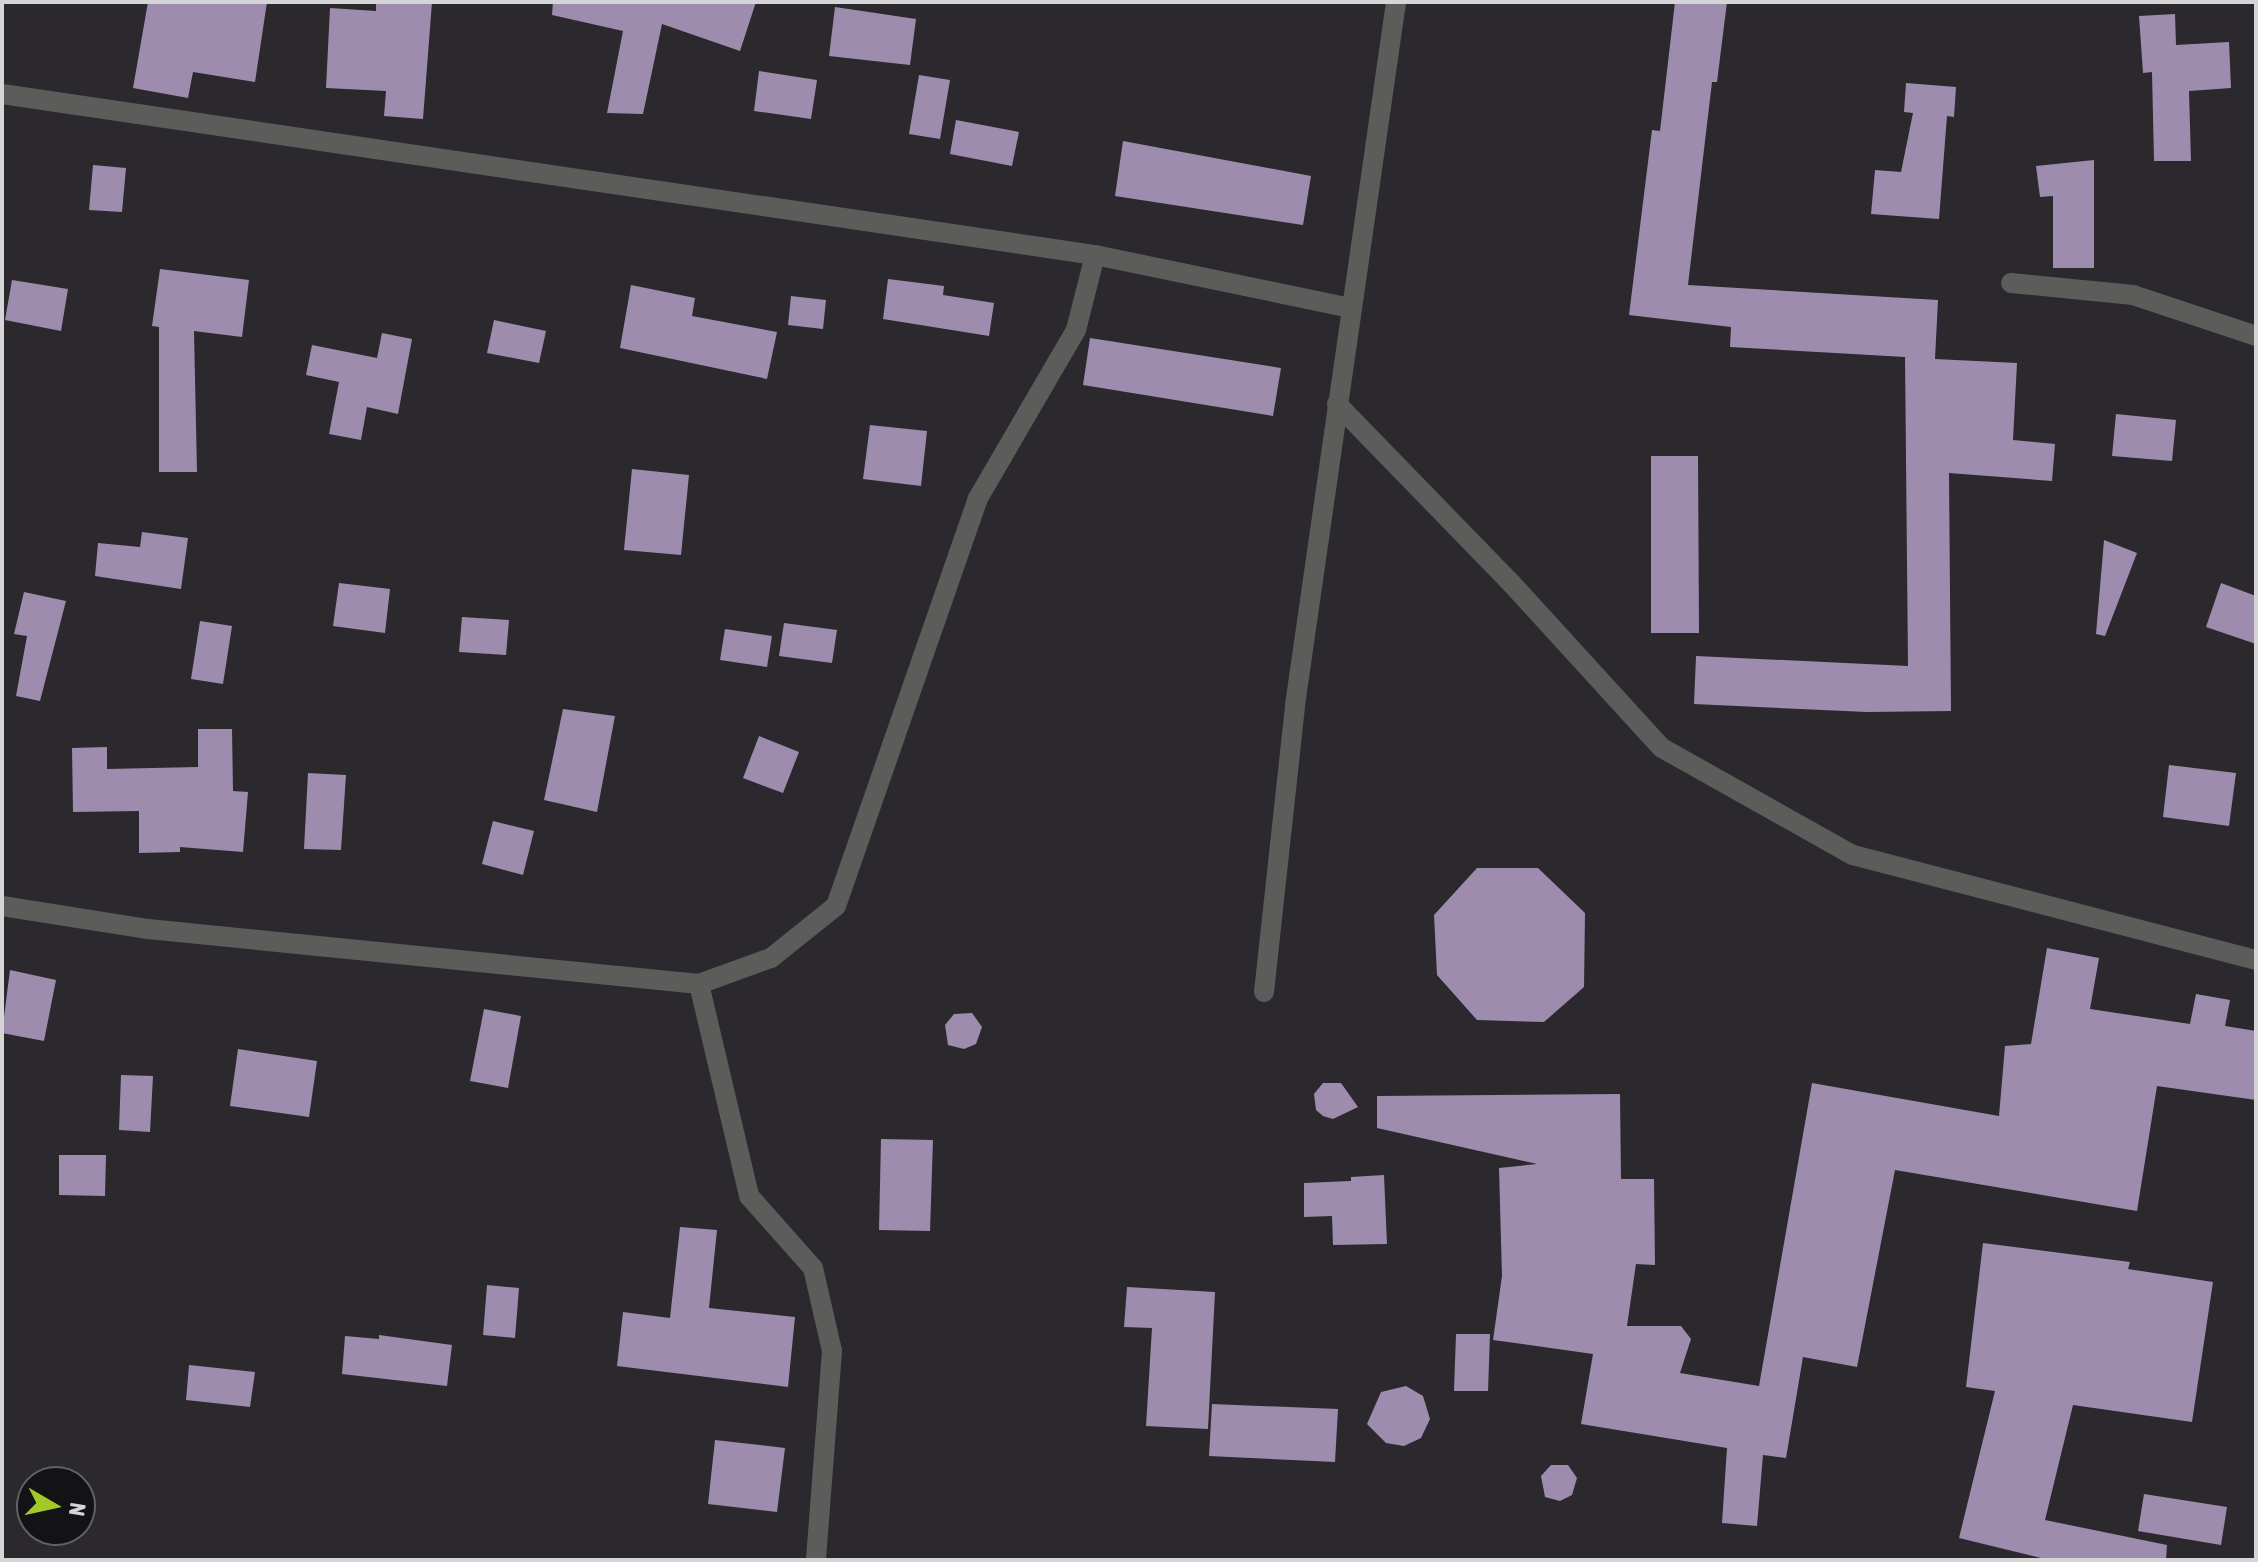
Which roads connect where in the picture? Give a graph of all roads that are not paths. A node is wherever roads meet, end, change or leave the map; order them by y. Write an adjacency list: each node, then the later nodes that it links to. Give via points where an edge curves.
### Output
1 (1396, 2): 5 (street)
2 (2, 94): 3 (street)
3 (1095, 255): 5 (street); 10 (street, via 1076,330 977,500 836,906 771,958)
4 (2011, 283): 6 (street, via 2133,295)
5 (1351, 308): 7 (street)
6 (2256, 336)
7 (1337, 404): 9 (street, via 1662,748 1853,855); 11 (street, via 1295,705)
8 (2, 906): 10 (street, via 148,929)
9 (2256, 960)
10 (699, 984): 12 (street, via 749,1196 813,1268 832,1351)
11 (1264, 992)
12 (816, 1560)

